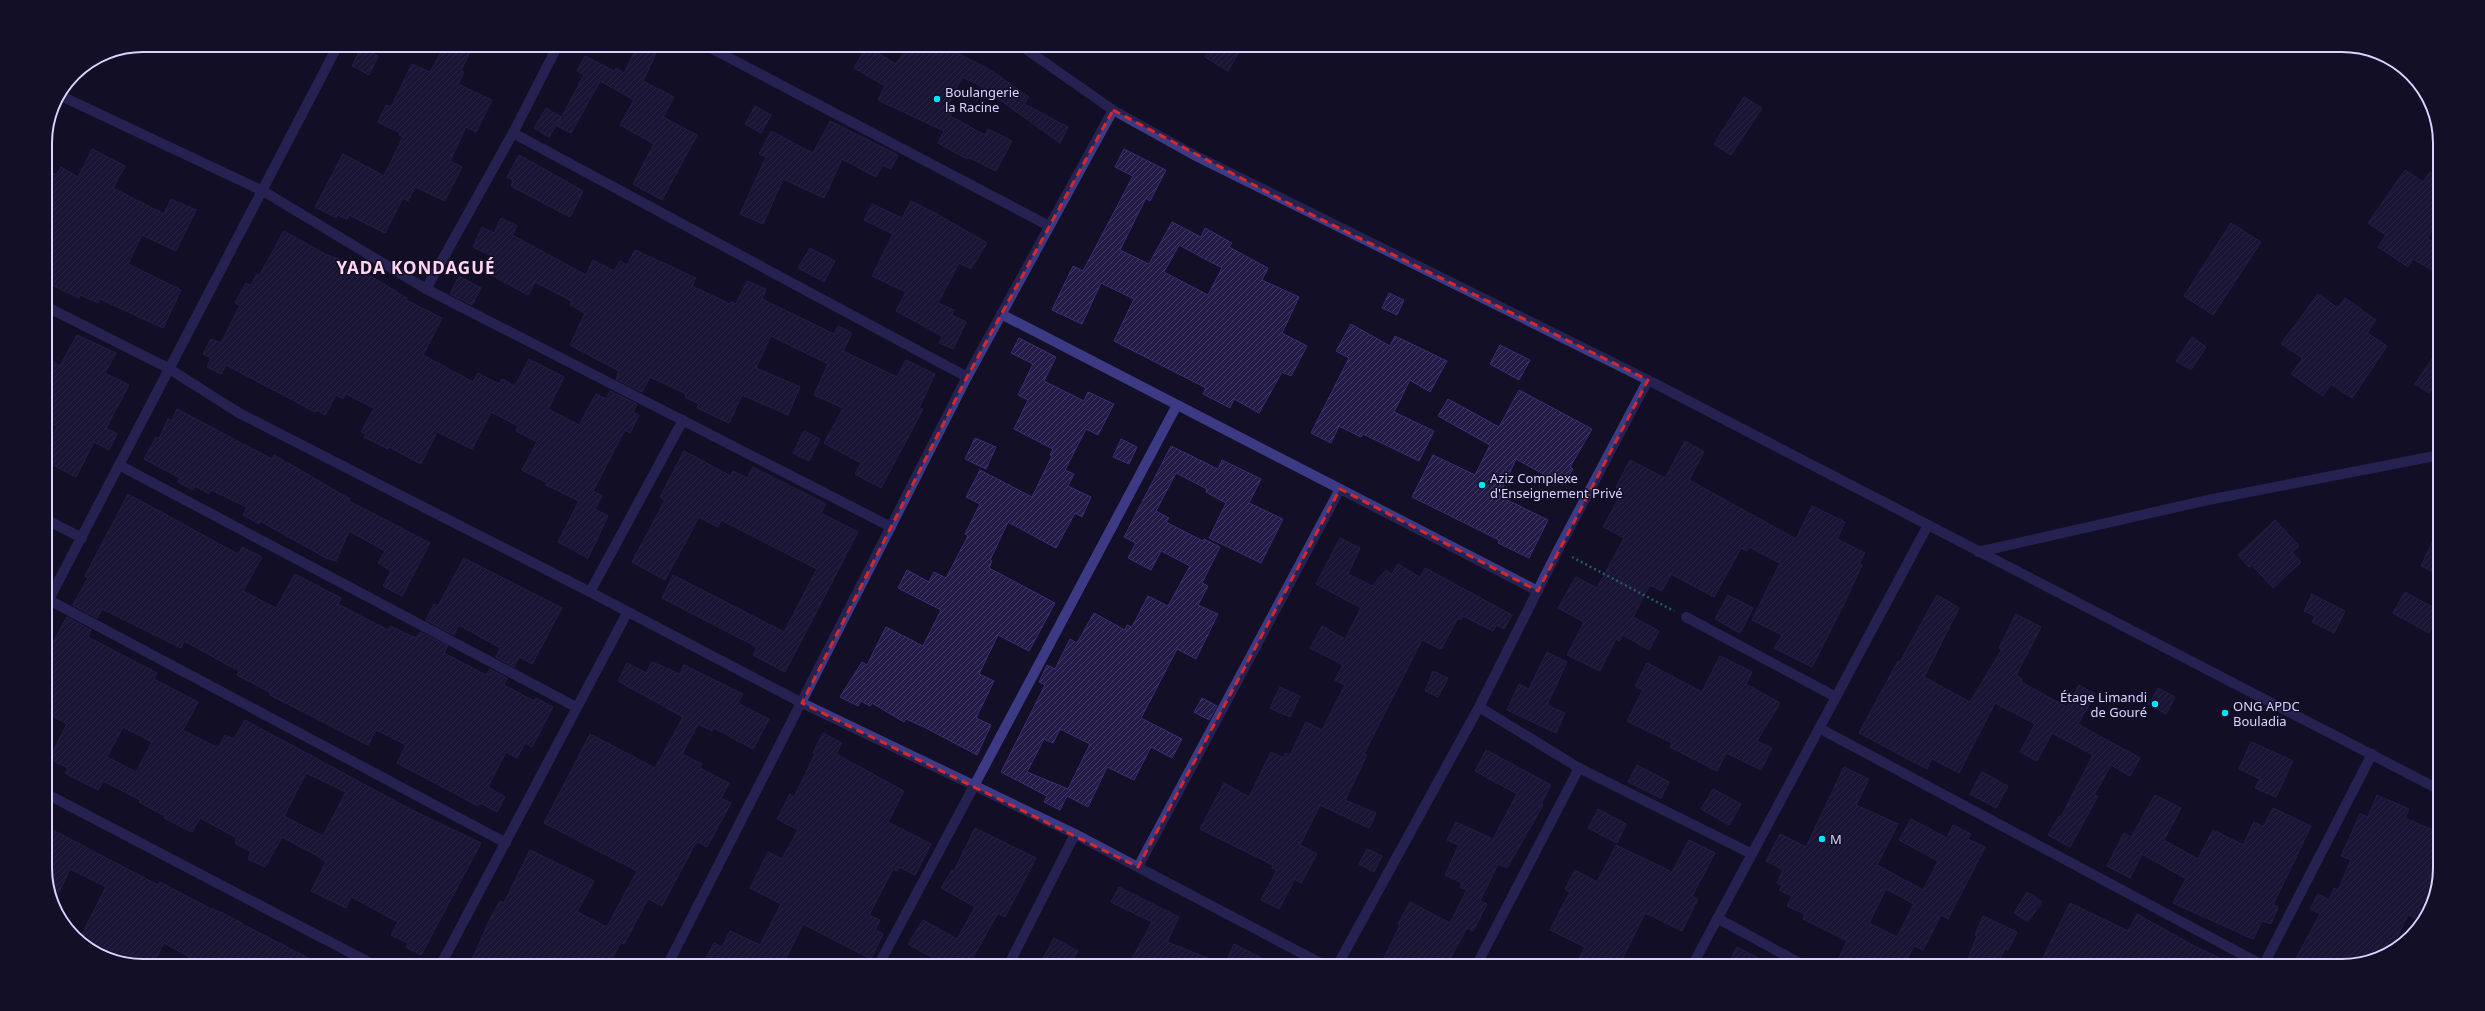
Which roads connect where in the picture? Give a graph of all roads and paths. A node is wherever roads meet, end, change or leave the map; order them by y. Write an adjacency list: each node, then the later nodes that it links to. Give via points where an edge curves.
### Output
1 (334, 52): 8 (street)
2 (554, 52): 7 (street)
3 (717, 52): 9 (street)
4 (1030, 52): 6 (street)
5 (64, 97): 8 (street)
6 (1113, 110): 9 (street); 15 (street, via 1265,192)
7 (512, 133): 10 (street); 14 (street)
8 (263, 191): 10 (street); 13 (street)
9 (1049, 226): 12 (street)
10 (426, 289): 17 (street)
11 (52, 310): 13 (street)
12 (1001, 314): 14 (street); 16 (street)
13 (168, 368): 19 (street); 28 (street, via 239,413)
14 (967, 377): 23 (street)
15 (1648, 380): 22 (street); 25 (street)
16 (1177, 405): 20 (street); 40 (street)
17 (683, 420): 23 (street); 28 (street)
18 (2433, 456): 26 (street, via 2208,500)
19 (119, 465): 24 (street); 35 (street)
20 (1340, 489): 27 (street); 46 (street)
21 (52, 523): 24 (street)
22 (1928, 525): 26 (street); 33 (street)
23 (891, 527): 34 (street)
24 (82, 538): 29 (street)
25 (1558, 550): 27 (street); 32 (path)
26 (1978, 552): 38 (street)
27 (1538, 590): 36 (street)
28 (590, 592): 31 (street)
29 (52, 594)
30 (52, 606): 44 (street)
31 (627, 612): 34 (street); 35 (street)
32 (1686, 617): 33 (street)
33 (1836, 697): 37 (street)
34 (802, 703): 40 (street); 50 (street)
35 (576, 706): 44 (street)
36 (1479, 707): 39 (street); 54 (street)
37 (1819, 728): 45 (street); 58 (street)
38 (2372, 754): 41 (street); 59 (street)
39 (1579, 768): 45 (street); 55 (street)
40 (974, 786): 43 (street); 51 (street)
41 (2433, 786)
42 (52, 797): 48 (street)
43 (1076, 834): 46 (street); 52 (street)
44 (506, 843): 49 (street)
45 (1752, 854): 47 (street)
46 (1138, 867): 53 (street)
47 (1717, 918): 56 (street); 57 (street)
48 (363, 959)
49 (444, 959)
50 (671, 959)
51 (882, 959)
52 (1012, 959)
53 (1313, 959)
54 (1342, 959)
55 (1480, 959)
56 (1696, 959)
57 (1792, 959)
58 (2250, 959)
59 (2267, 959)

